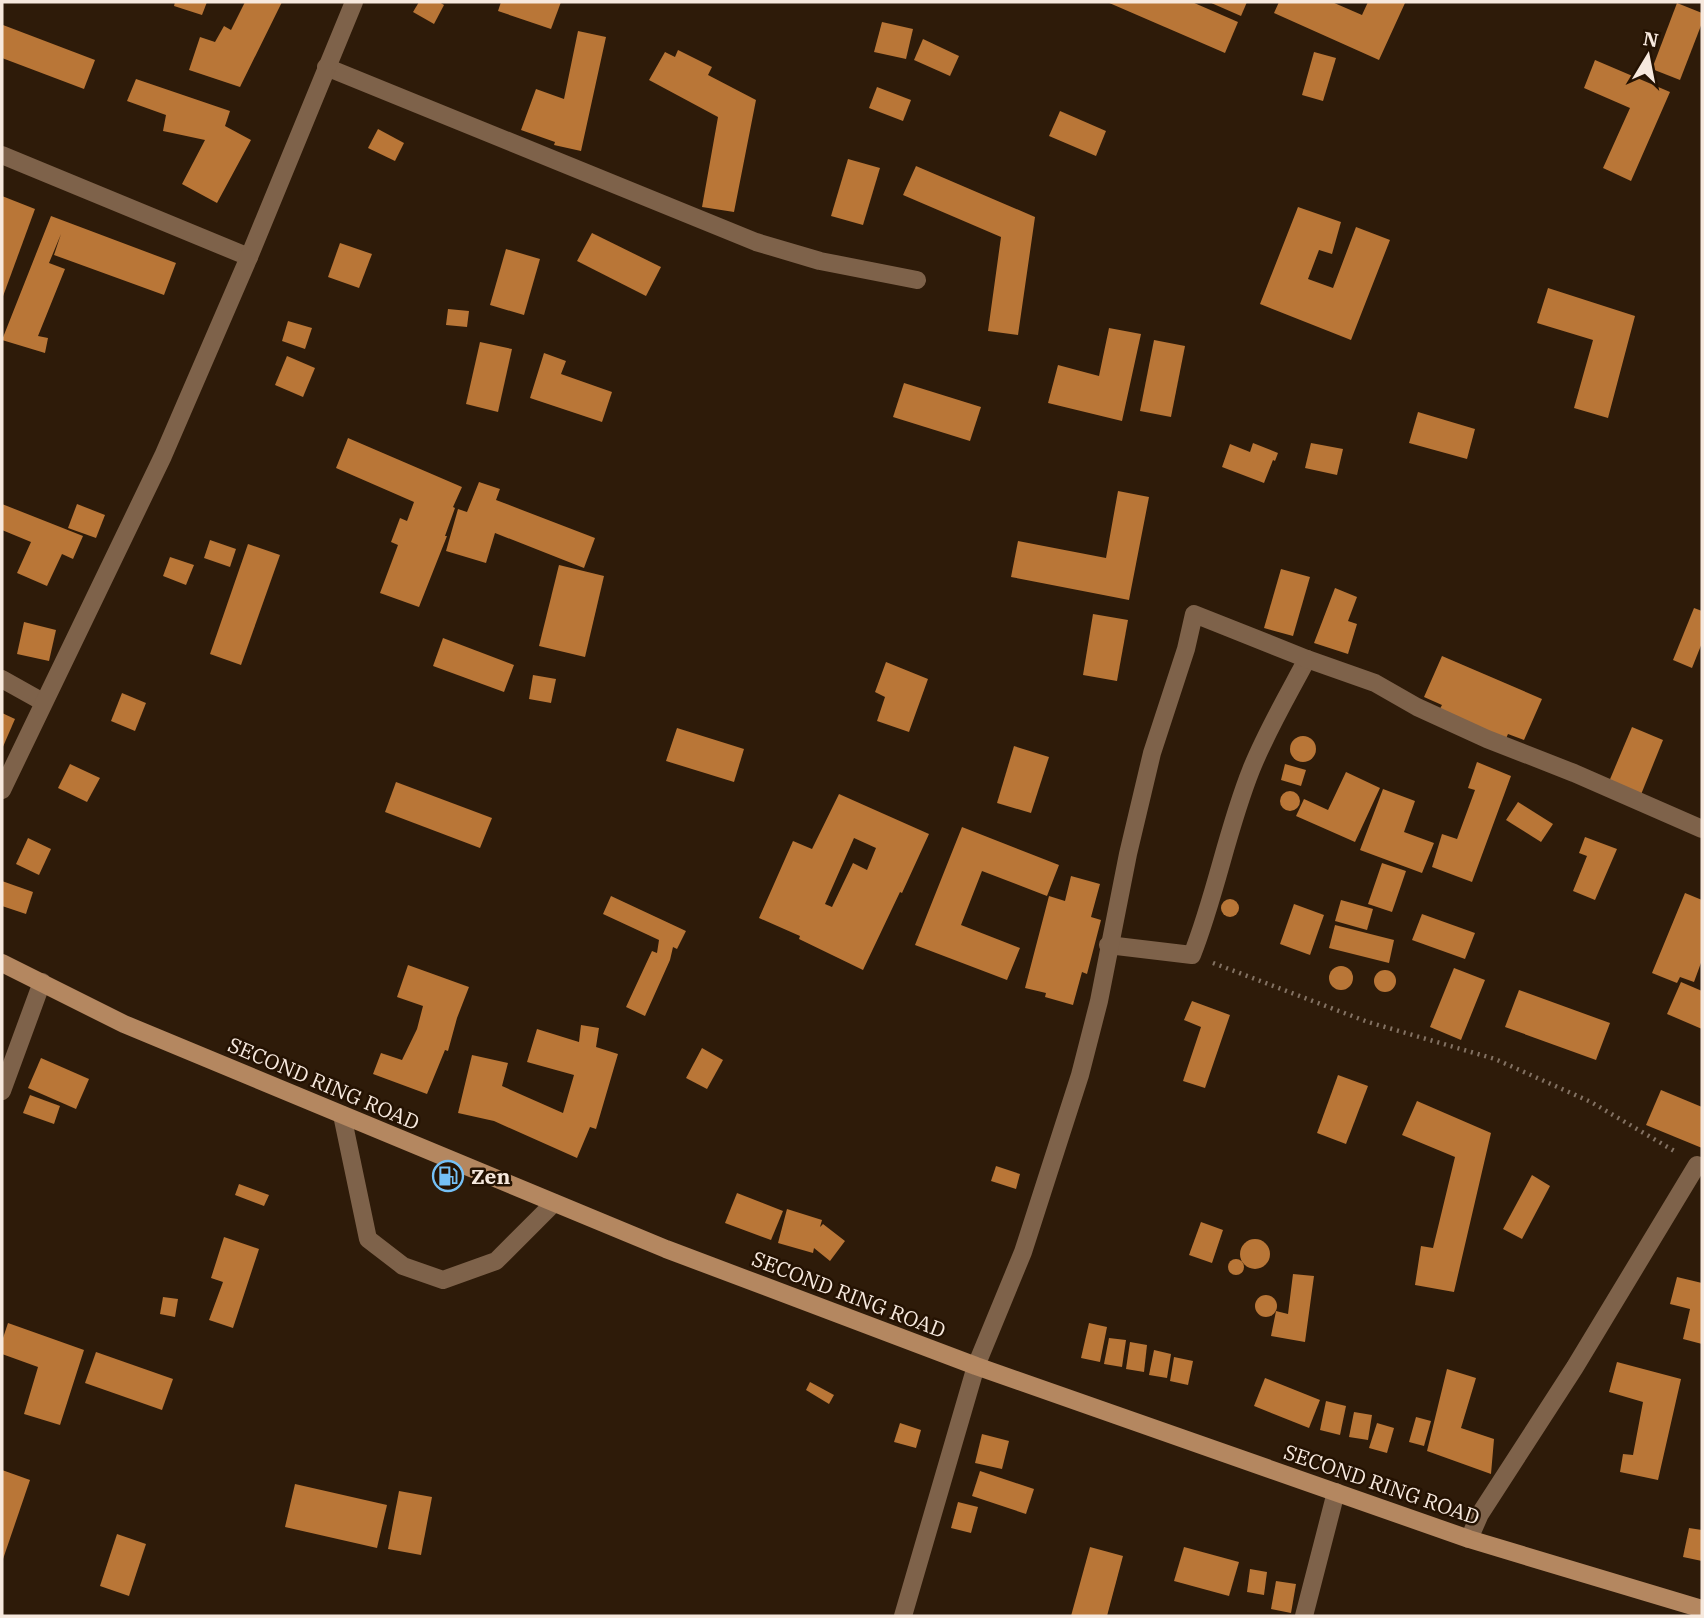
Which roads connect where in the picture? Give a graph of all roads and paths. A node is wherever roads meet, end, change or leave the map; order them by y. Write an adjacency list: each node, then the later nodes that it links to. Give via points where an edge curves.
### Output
1 (354, 2): 2 (street)
2 (326, 67): 4 (street); 5 (street, via 756,242)
3 (2, 155): 4 (street)
4 (249, 257): 8 (street, via 163,456)
5 (917, 281)
6 (1307, 659): 10 (street, via 1375,683 1488,739); 11 (street, via 1194,614 1152,753); 12 (street, via 1251,769)
7 (2, 679): 8 (street)
8 (43, 702): 9 (street)
9 (2, 790)
10 (1702, 829)
11 (1108, 946): 12 (street); 19 (street, via 1080,1075 1046,1185)
12 (1192, 955): 17 (path, via 1368,1022 1495,1059 1591,1102)
13 (2, 963): 14 (main road, SECOND RING ROAD)
14 (42, 982): 15 (street); 16 (main road, SECOND RING ROAD, via 124,1024)
15 (2, 1091)
16 (342, 1115): 18 (main road, SECOND RING ROAD); 18 (street, via 368,1239 403,1266 443,1280 496,1261)
17 (1700, 1166): 21 (street, via 1480,1514)
18 (554, 1203): 19 (main road, SECOND RING ROAD)
19 (976, 1367): 20 (main road, SECOND RING ROAD); 23 (street)
20 (1336, 1492): 21 (main road, SECOND RING ROAD); 24 (street)
21 (1469, 1539): 22 (main road, SECOND RING ROAD)
22 (1702, 1609)
23 (903, 1616)
24 (1304, 1616)

